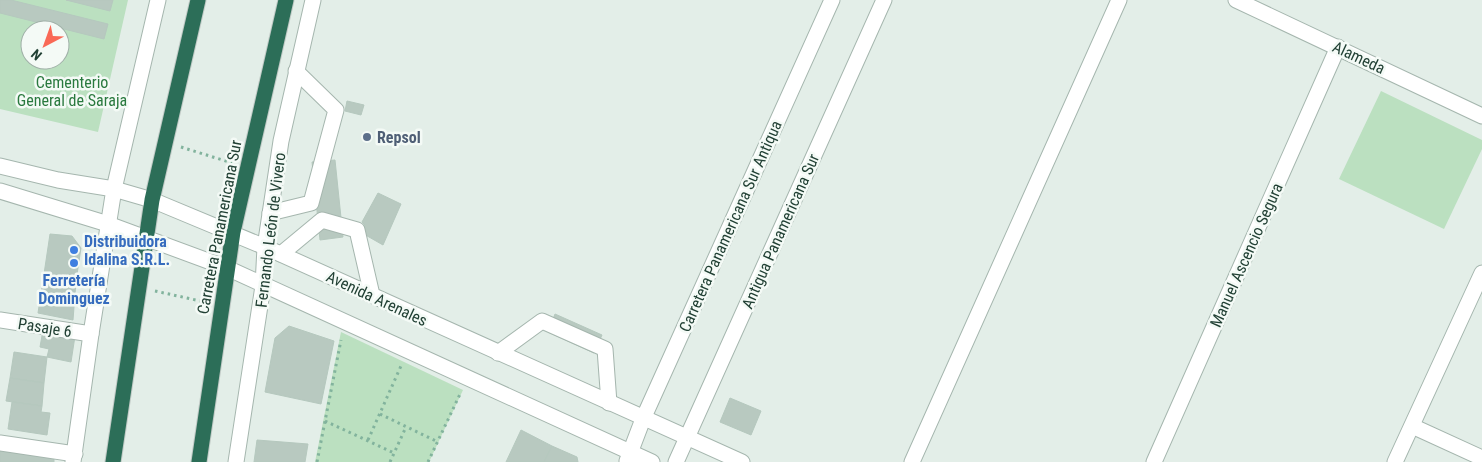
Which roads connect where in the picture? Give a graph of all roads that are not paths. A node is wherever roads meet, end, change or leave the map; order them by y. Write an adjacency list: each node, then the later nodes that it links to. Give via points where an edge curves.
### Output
1 (158, 0): 13 (street)
2 (198, 0): 15 (highway)
3 (286, 0): 20 (highway, Carretera Panamericana Sur)
4 (313, 0): 10 (street, Fernando León de Vivero)
5 (832, 0): 32 (street, Carretera Panamericana Sur Antiqua)
6 (884, 0): 34 (street, Antigua Panamericana Sur)
7 (1119, 0): 45 (street)
8 (1240, 1): 9 (street, Alameda)
9 (1338, 47): 11 (street, Alameda); 46 (street, Manuel Ascencio Segura)
10 (296, 71): 16 (street, via 336,110); 17 (street, Fernando León de Vivero)
11 (1482, 116)
12 (0, 166): 13 (street, Avenida Arenales)
13 (114, 189): 15 (street, Avenida Arenales); 19 (street)
14 (0, 190): 19 (street)
15 (152, 200): 20 (street, Avenida Arenales); 21 (highway)
16 (311, 203): 17 (street); 18 (street)
17 (270, 212): 22 (street, Fernando León de Vivero)
18 (322, 220): 23 (street); 27 (street, via 357,230)
19 (108, 224): 21 (street); 29 (street)
20 (233, 232): 22 (street, Avenida Arenales); 24 (highway, Carretera Panamericana Sur)
21 (146, 237): 24 (street); 39 (highway)
22 (265, 247): 23 (street, Avenida Arenales); 26 (street, Fernando León de Vivero)
23 (281, 254): 27 (street, Avenida Arenales)
24 (227, 268): 26 (street); 40 (highway, Carretera Panamericana Sur)
25 (1482, 273): 33 (street)
26 (263, 286): 36 (street); 41 (street, Fernando León de Vivero)
27 (372, 295): 30 (street, Avenida Arenales)
28 (0, 320): 29 (street, Pasaje 6)
29 (90, 334): 37 (street)
30 (498, 353): 31 (street, Avenida Arenales); 31 (street, via 542,321 605,349)
31 (609, 403): 32 (street, Avenida Arenales)
32 (643, 419): 34 (street, Avenida Arenales); 36 (street, Carretera Panamericana Sur Antiqua)
33 (1412, 426): 38 (street); 47 (street)
34 (687, 437): 43 (street, Antigua Panamericana Sur); 44 (street, Avenida Arenales)
35 (0, 444): 37 (street)
36 (628, 457): 42 (street)
37 (74, 458)
38 (1482, 458)
39 (113, 462)
40 (199, 462)
41 (236, 462)
42 (652, 462)
43 (676, 462)
44 (742, 462)
45 (912, 462)
46 (1154, 462)
47 (1395, 462)

